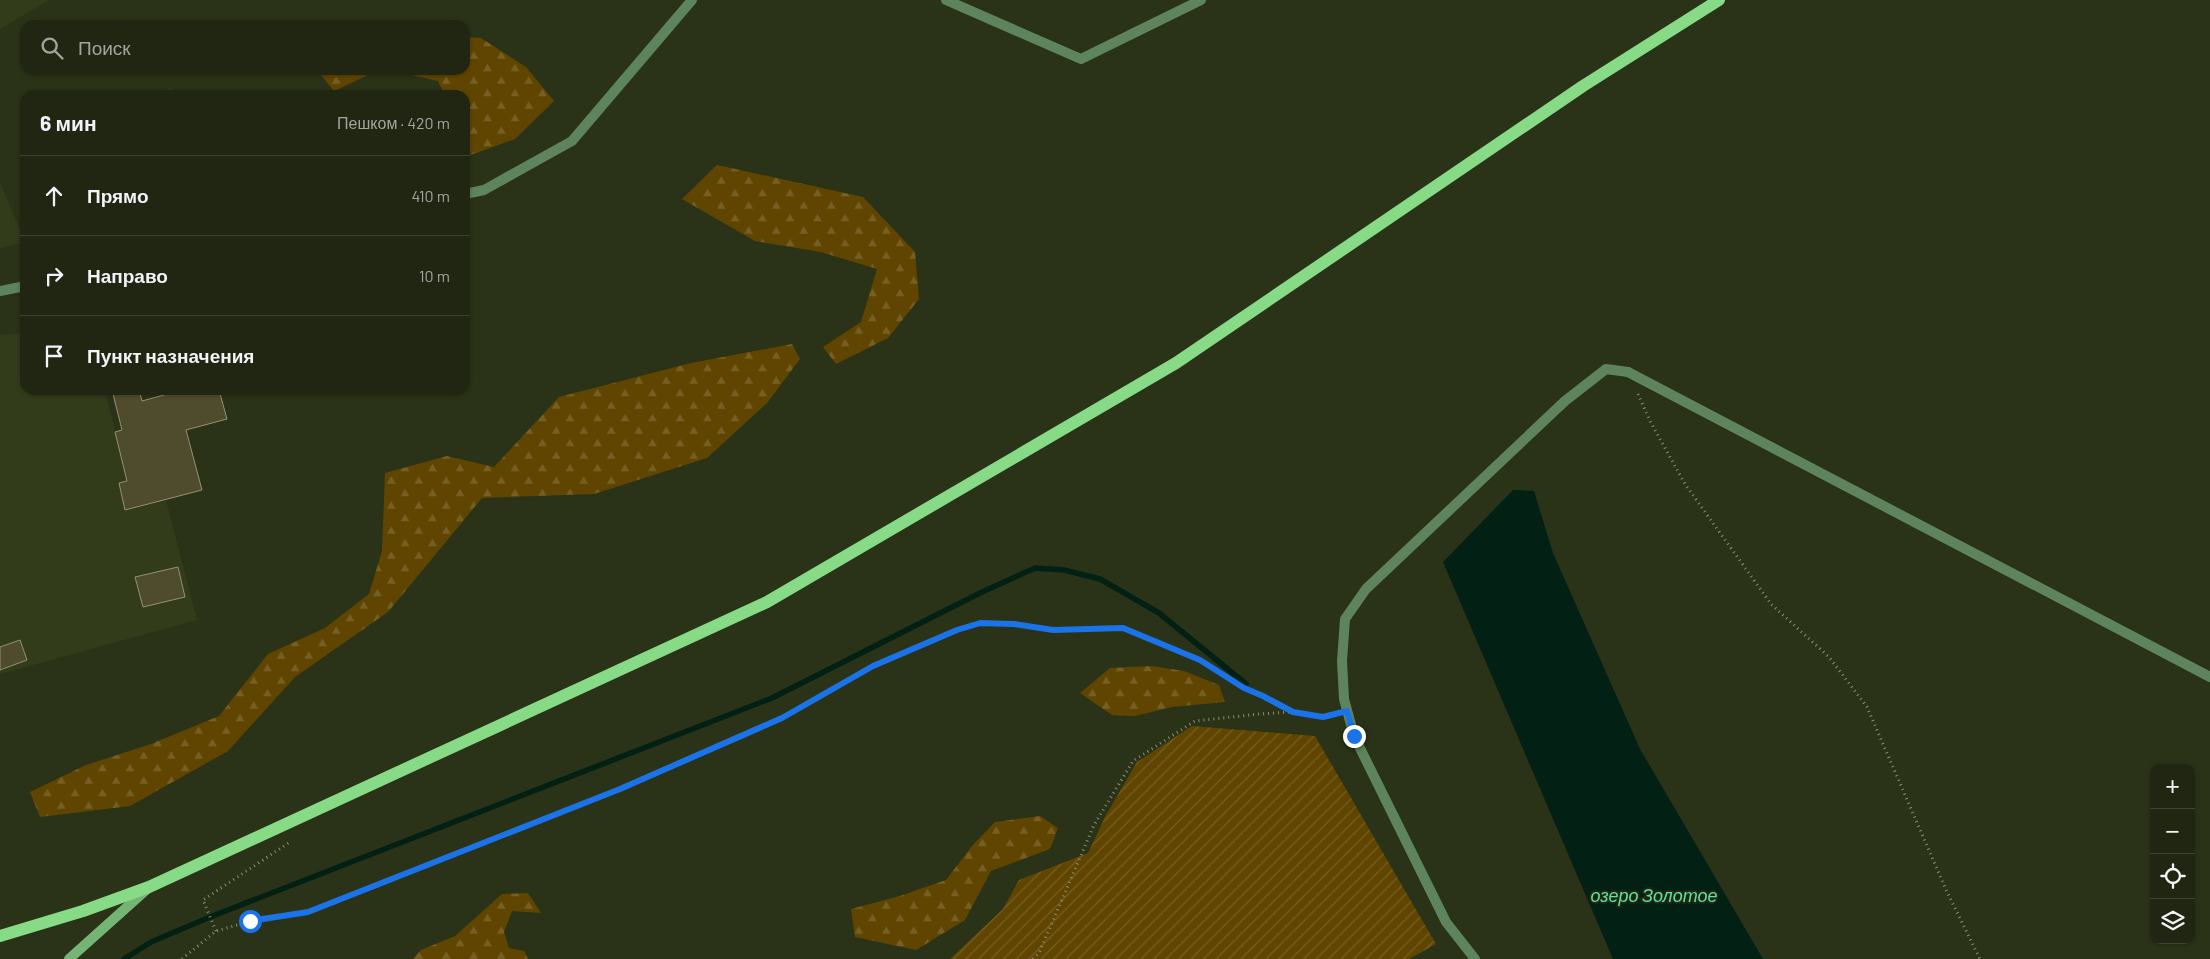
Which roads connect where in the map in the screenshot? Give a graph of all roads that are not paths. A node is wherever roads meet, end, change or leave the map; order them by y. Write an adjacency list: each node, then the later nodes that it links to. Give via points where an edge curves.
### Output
1 (692, 0): 5 (street, via 572,141 484,190)
2 (946, 0): 3 (street, via 1081,59)
3 (1201, 0)
4 (1719, 0): 9 (main road, via 1575,92 1176,363 767,602)
5 (470, 193)
6 (20, 287): 7 (street)
7 (0, 291)
8 (2210, 677): 12 (street, via 1628,372 1606,369 1565,402 1366,589 1345,618 1344,699 1354,736 1446,922)
9 (149, 887): 10 (main road); 11 (main road)
10 (0, 936)
11 (69, 959)
12 (1475, 959)

